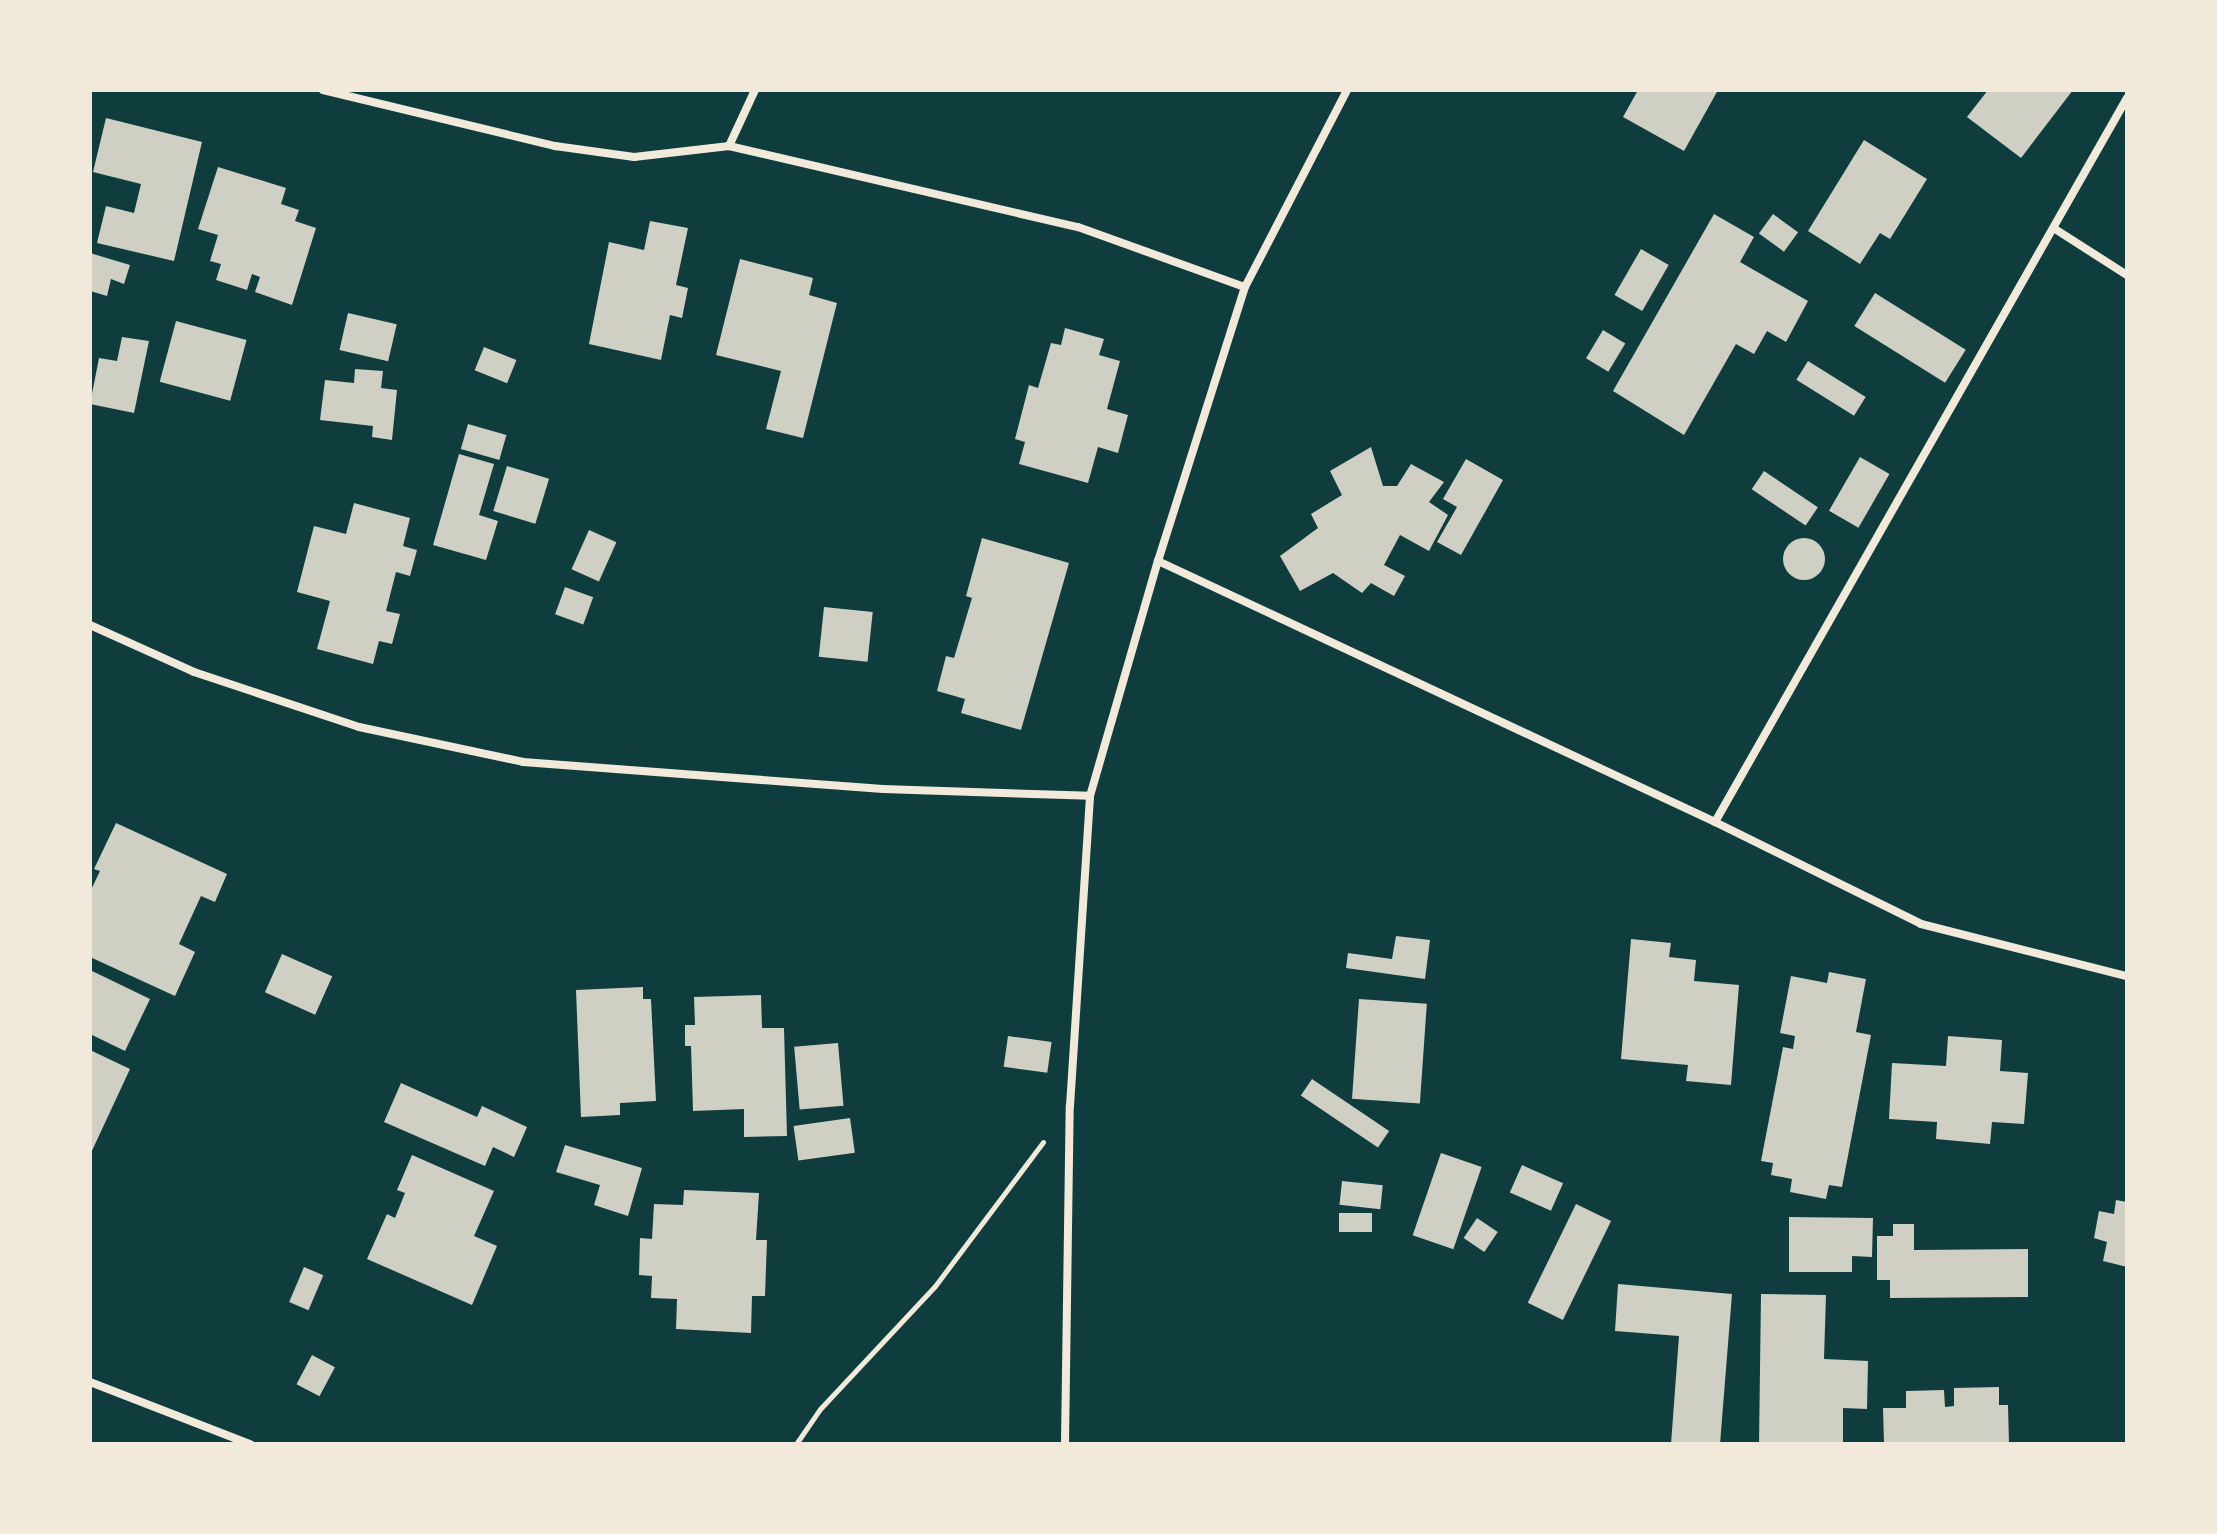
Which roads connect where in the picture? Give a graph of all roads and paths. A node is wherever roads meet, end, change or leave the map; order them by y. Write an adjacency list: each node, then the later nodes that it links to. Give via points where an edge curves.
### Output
1 (323, 90): 5 (street, via 634,157)
2 (755, 90): 5 (street)
3 (1347, 90): 8 (street)
4 (2127, 98): 6 (street)
5 (729, 146): 8 (street, via 1078,227)
6 (2055, 229): 7 (street); 12 (street)
7 (2127, 275)
8 (1245, 287): 9 (street)
9 (1158, 561): 11 (street); 12 (street)
10 (90, 625): 11 (street, via 194,672 359,727 523,762 883,789)
11 (1090, 796): 14 (street)
12 (1715, 822): 13 (street, via 1921,924)
13 (2127, 976)
14 (1070, 1106): 17 (path, via 935,1286 820,1409); 18 (street)
15 (90, 1382): 16 (street)
16 (250, 1444)
17 (796, 1444)
18 (1065, 1444)

